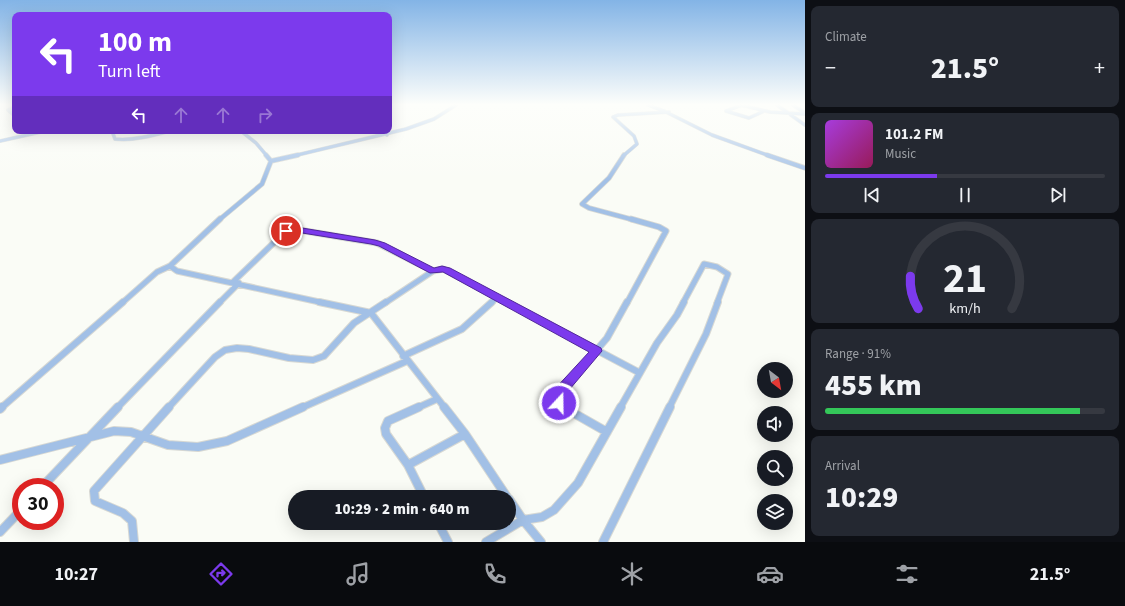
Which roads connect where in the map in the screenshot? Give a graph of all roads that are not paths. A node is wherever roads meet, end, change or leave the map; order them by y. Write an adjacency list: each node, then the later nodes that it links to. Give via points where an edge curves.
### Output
1 (628, 130): 17 (street, via 634,136 637,144 621,157 609,178 582,204 666,231)
2 (699, 130): 11 (street)
3 (25, 134): 9 (street)
4 (113, 134): 5 (street, via 115,139 120,140)
5 (159, 134)
6 (245, 134): 10 (street, via 256,143)
7 (390, 134): 8 (street)
8 (387, 135): 10 (street)
9 (0, 141)
10 (270, 161): 12 (street, via 262,185 212,225)
11 (805, 168)
12 (170, 266): 14 (street, via 177,270); 21 (street, via 157,272)
13 (433, 271): 14 (street, via 377,243 293,229 286,231); 15 (street, via 447,270); 16 (street)
14 (236, 282): 16 (street); 24 (street)
15 (497, 297): 17 (street); 18 (street, via 462,329)
16 (371, 313): 18 (street); 25 (street, via 354,323 318,360 303,361 237,348 225,350 215,357)
17 (597, 351): 19 (street); 22 (street, via 558,394 558,399 564,408)
18 (405, 358): 20 (street); 25 (street, via 227,441 198,447 168,445)
19 (640, 373): 22 (street); 40 (street, via 677,315 704,264 719,268 728,274 706,334)
20 (437, 399): 23 (street); 27 (street, via 388,421 386,434)
21 (0, 409)
22 (607, 432): 33 (street, via 578,483 554,510 542,516)
23 (465, 434): 27 (street); 30 (street)
24 (91, 436): 25 (street, via 131,432); 26 (street); 28 (street)
25 (144, 436): 36 (street, via 94,491 95,501 123,513 132,522)
26 (0, 460)
27 (408, 465): 29 (street)
28 (51, 478)
29 (420, 490)
30 (503, 490)
31 (516, 510): 33 (street)
32 (12, 519): 35 (street)
33 (523, 520): 38 (street); 39 (street)
34 (442, 530): 37 (street)
35 (0, 532)
36 (134, 542)
37 (448, 542)
38 (486, 542)
39 (541, 542)
40 (603, 542)

